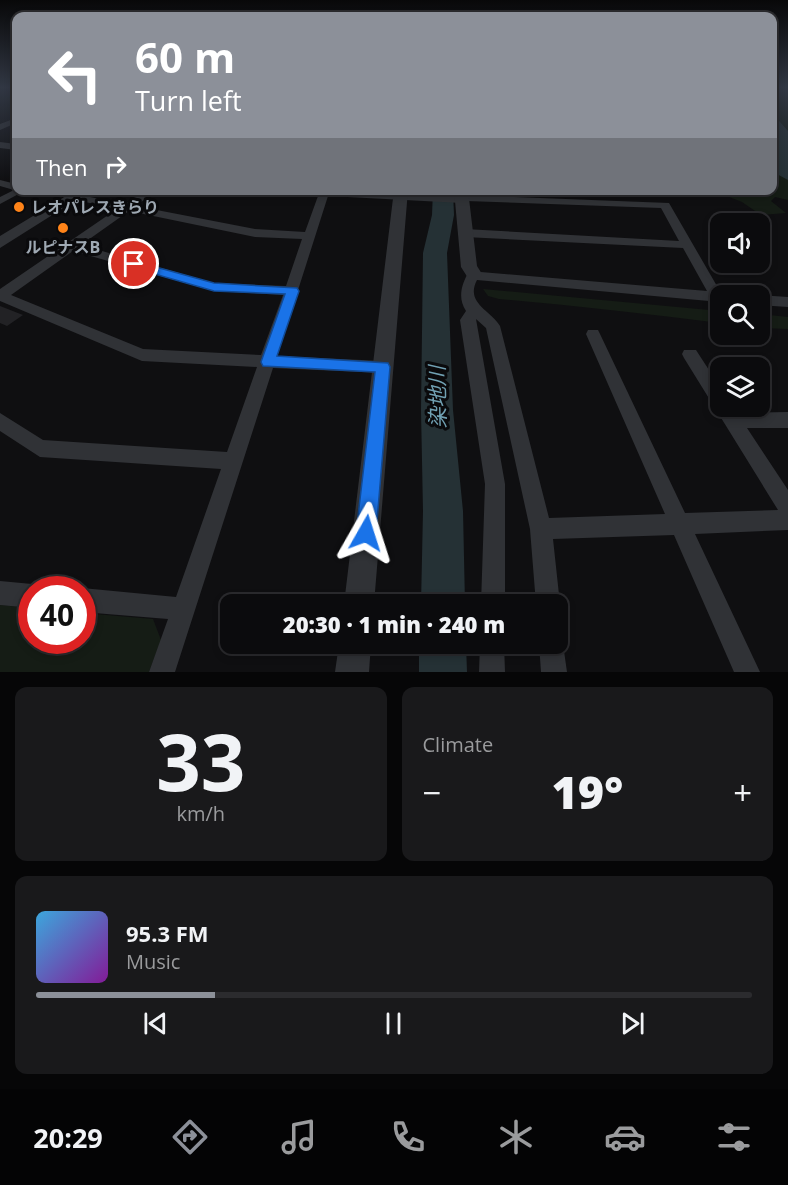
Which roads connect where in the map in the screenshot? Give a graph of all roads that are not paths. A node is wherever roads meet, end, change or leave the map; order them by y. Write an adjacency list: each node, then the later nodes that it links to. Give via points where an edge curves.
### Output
1 (78, 195): 11 (street)
2 (83, 195): 8 (street)
3 (145, 195): 8 (street)
4 (324, 195): 10 (street)
5 (400, 195): 25 (street)
6 (405, 195): 7 (street, via 426,199)
7 (459, 197): 9 (street); 12 (street, via 664,205)
8 (127, 208): 10 (street, via 255,233); 13 (street)
9 (465, 233): 12 (street); 14 (street, via 469,267)
10 (311, 236): 16 (street)
11 (0, 243)
12 (687, 245): 15 (street)
13 (73, 247): 16 (street, via 214,287); 17 (street)
14 (474, 274): 18 (street, via 483,278); 21 (street, via 467,287 470,306)
15 (711, 285)
16 (292, 291): 24 (street)
17 (0, 296): 24 (street, via 142,355)
18 (710, 296)
19 (770, 301): 20 (street)
20 (788, 302)
21 (475, 310): 35 (street, via 493,326); 38 (street, via 467,320 495,484)
22 (593, 334): 34 (street)
23 (690, 354): 26 (street)
24 (268, 362): 25 (street); 31 (street)
25 (383, 367): 37 (street)
26 (710, 385)
27 (730, 417): 32 (street)
28 (758, 417): 29 (street)
29 (788, 420)
30 (0, 421): 31 (street, via 40,448)
31 (234, 461): 42 (street)
32 (788, 508)
33 (788, 520): 34 (street)
34 (680, 524): 35 (street); 50 (street)
35 (541, 529): 39 (street)
36 (0, 593): 40 (street)
37 (360, 594)
38 (493, 594)
39 (547, 594)
40 (18, 595)
41 (96, 601): 42 (street)
42 (183, 609): 46 (street)
43 (354, 654): 47 (street)
44 (492, 654): 48 (street)
45 (552, 654): 49 (street)
46 (162, 672)
47 (352, 672)
48 (492, 672)
49 (554, 672)
50 (747, 672)

